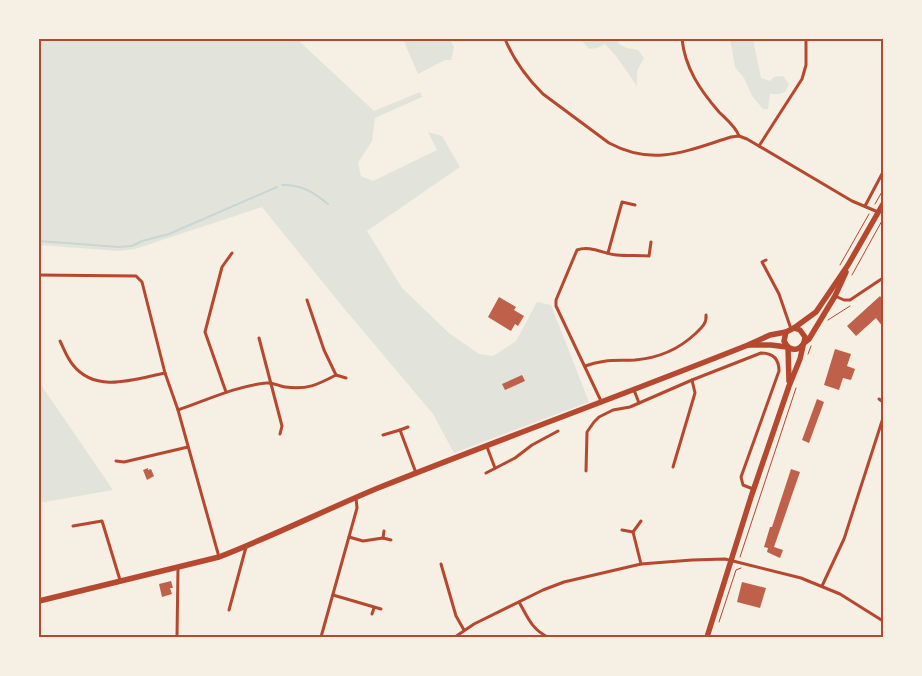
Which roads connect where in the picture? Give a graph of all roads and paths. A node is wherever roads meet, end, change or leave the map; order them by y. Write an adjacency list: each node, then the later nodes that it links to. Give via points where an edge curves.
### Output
1 (505, 39): 4 (street, via 517,63 543,94 618,148 666,156)
2 (682, 39): 4 (street, via 692,76)
3 (806, 39): 5 (street, via 806,65 802,79)
4 (739, 136): 5 (street)
5 (759, 146): 11 (street)
6 (883, 172): 11 (street)
7 (883, 190): 8 (path)
8 (875, 203)
9 (883, 204): 12 (main road)
10 (635, 205): 17 (street, via 622,202)
11 (865, 206): 12 (street)
12 (878, 212): 19 (main road)
13 (869, 214): 20 (path)
14 (883, 220): 22 (path)
15 (651, 242): 17 (street, via 649,256)
16 (232, 253): 46 (street, via 222,267 205,332)
17 (608, 253): 37 (street, via 589,248 577,250 556,300)
18 (758, 264): 29 (street, via 764,261)
19 (848, 265): 24 (main road); 29 (main road, via 816,312)
20 (839, 266)
21 (39, 275): 38 (street, via 139,278)
22 (852, 275)
23 (883, 278): 24 (street, via 850,300)
24 (835, 296): 32 (main road)
25 (307, 300): 39 (street)
26 (854, 303): 28 (path)
27 (706, 315): 37 (street, via 705,324 687,342 673,350 648,358 599,361)
28 (823, 323)
29 (790, 330): 32 (main road, via 802,332); 34 (main road, via 770,334); 35 (main road, via 784,341)
30 (259, 338): 42 (street)
31 (60, 340): 38 (street, via 74,366 93,380 110,383)
32 (804, 345): 35 (main road, via 794,350); 44 (main road)
33 (812, 345): 36 (path)
34 (748, 346): 35 (main road); 45 (main road)
35 (788, 347): 44 (main road)
36 (806, 361)
37 (585, 366): 48 (street)
38 (165, 373): 51 (street)
39 (336, 375): 40 (street); 42 (street, via 313,387 282,387)
40 (346, 378)
41 (692, 380): 50 (street); 63 (street, via 695,392); 68 (street, via 761,353 774,357 779,371 741,480)
42 (269, 382): 46 (street); 56 (street, via 282,426)
43 (797, 384): 80 (path, via 740,557)
44 (789, 386): 68 (main road)
45 (633, 390): 48 (main road); 50 (street)
46 (226, 392): 51 (street)
47 (879, 399): 49 (street)
48 (601, 402): 61 (main road)
49 (883, 402)
50 (639, 403): 65 (street, via 613,410 594,422 587,432)
51 (178, 410): 60 (street)
52 (883, 418): 87 (street, via 844,539)
53 (408, 427): 54 (street)
54 (400, 430): 58 (street); 67 (street)
55 (558, 431): 57 (street)
56 (280, 434)
57 (551, 434): 59 (street); 64 (street)
58 (383, 435)
59 (554, 440)
60 (188, 447): 62 (street, via 124,462); 79 (street)
61 (488, 447): 64 (street); 67 (main road)
62 (116, 461)
63 (673, 467)
64 (495, 468): 66 (street)
65 (586, 472)
66 (486, 473)
67 (416, 474): 69 (main road)
68 (754, 489): 81 (main road)
69 (356, 498): 75 (street, via 357,508); 78 (main road)
70 (641, 521): 74 (street)
71 (73, 526): 86 (street, via 102,521)
72 (622, 530): 74 (street)
73 (384, 531): 76 (street)
74 (633, 532): 83 (street)
75 (349, 538): 76 (street, via 363,541); 88 (street)
76 (383, 538): 77 (street)
77 (391, 540)
78 (246, 546): 79 (main road); 92 (street)
79 (219, 557): 84 (main road)
80 (744, 559)
81 (731, 561): 83 (street); 87 (street); 102 (main road)
82 (441, 564): 97 (street, via 456,616)
83 (641, 564): 90 (street, via 564,582)
84 (178, 566): 86 (main road); 98 (street)
85 (741, 569): 96 (path, via 736,570)
86 (120, 580): 89 (main road)
87 (822, 586): 95 (street)
88 (333, 596): 91 (street); 99 (street)
89 (39, 600)
90 (519, 602): 97 (street); 101 (street, via 534,628)
91 (374, 608): 93 (street); 94 (street)
92 (229, 610)
93 (381, 610)
94 (372, 614)
95 (883, 621)
96 (717, 629)
97 (464, 630): 100 (street)
98 (177, 637)
99 (321, 637)
100 (455, 637)
101 (548, 637)
102 (707, 637)

